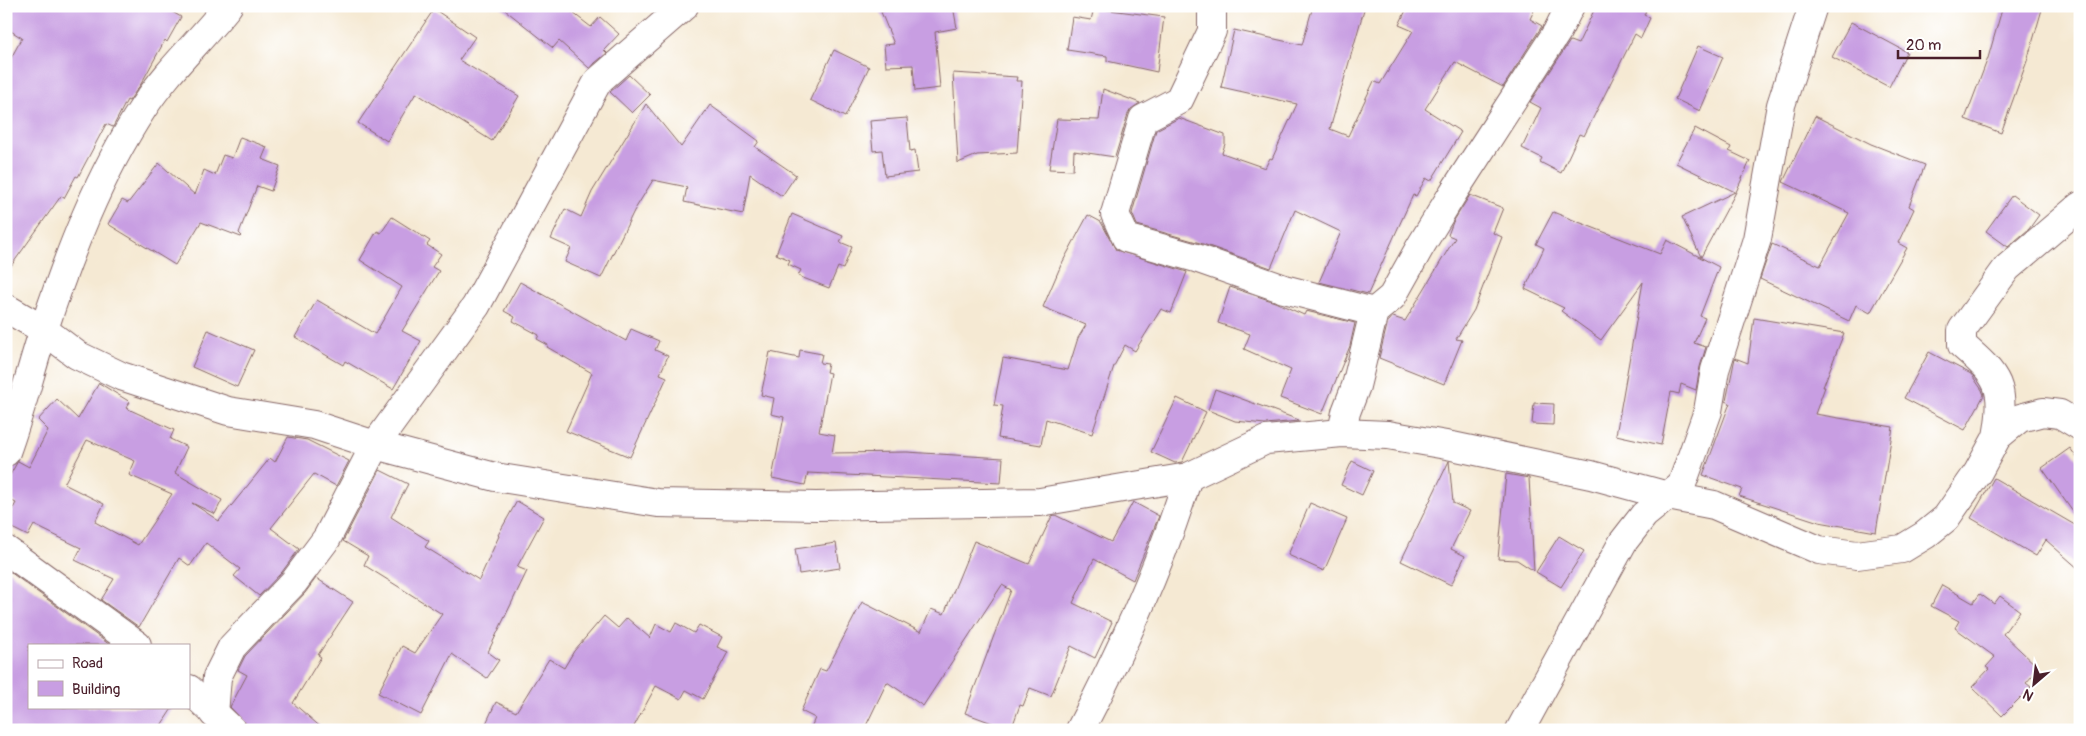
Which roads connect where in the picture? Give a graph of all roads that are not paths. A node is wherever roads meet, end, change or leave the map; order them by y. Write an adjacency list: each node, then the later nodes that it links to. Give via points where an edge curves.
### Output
1 (228, 6): 9 (street, via 163,80 118,149 83,222)
2 (684, 6): 13 (street, via 598,81 476,306)
3 (1212, 6): 8 (street, via 1212,31 1179,100 1143,119 1115,214 1120,229 1126,238 1284,289)
4 (1570, 6): 8 (street, via 1558,32 1420,246 1392,297)
5 (1812, 6): 16 (street, via 1781,106 1758,239 1715,370 1708,411 1682,484)
6 (2080, 206): 12 (street, via 2007,268 1962,330 1962,345 1988,367 1998,383 2000,417)
7 (6, 308): 9 (street)
8 (1374, 312): 11 (street)
9 (44, 330): 13 (street, via 77,355 121,376 228,411 314,425); 14 (street)
10 (2080, 426): 12 (street, via 2060,414 2043,412 2020,418)
11 (1342, 433): 15 (street, via 1266,440); 16 (street, via 1388,435 1452,446 1591,475)
12 (1996, 437): 16 (street, via 1978,472 1946,518 1902,549 1857,555 1819,550 1714,505)
13 (375, 445): 15 (street, via 495,476 658,503 816,506 1040,502); 20 (street, via 327,538 294,582 232,647 217,677)
14 (6, 452)
15 (1188, 477): 21 (street, via 1144,598 1118,658)
16 (1668, 496): 22 (street, via 1644,515 1623,542)
17 (6, 550): 18 (street)
18 (136, 644)
19 (190, 690): 20 (street)
20 (223, 722)
21 (1080, 730)
22 (1520, 730)

